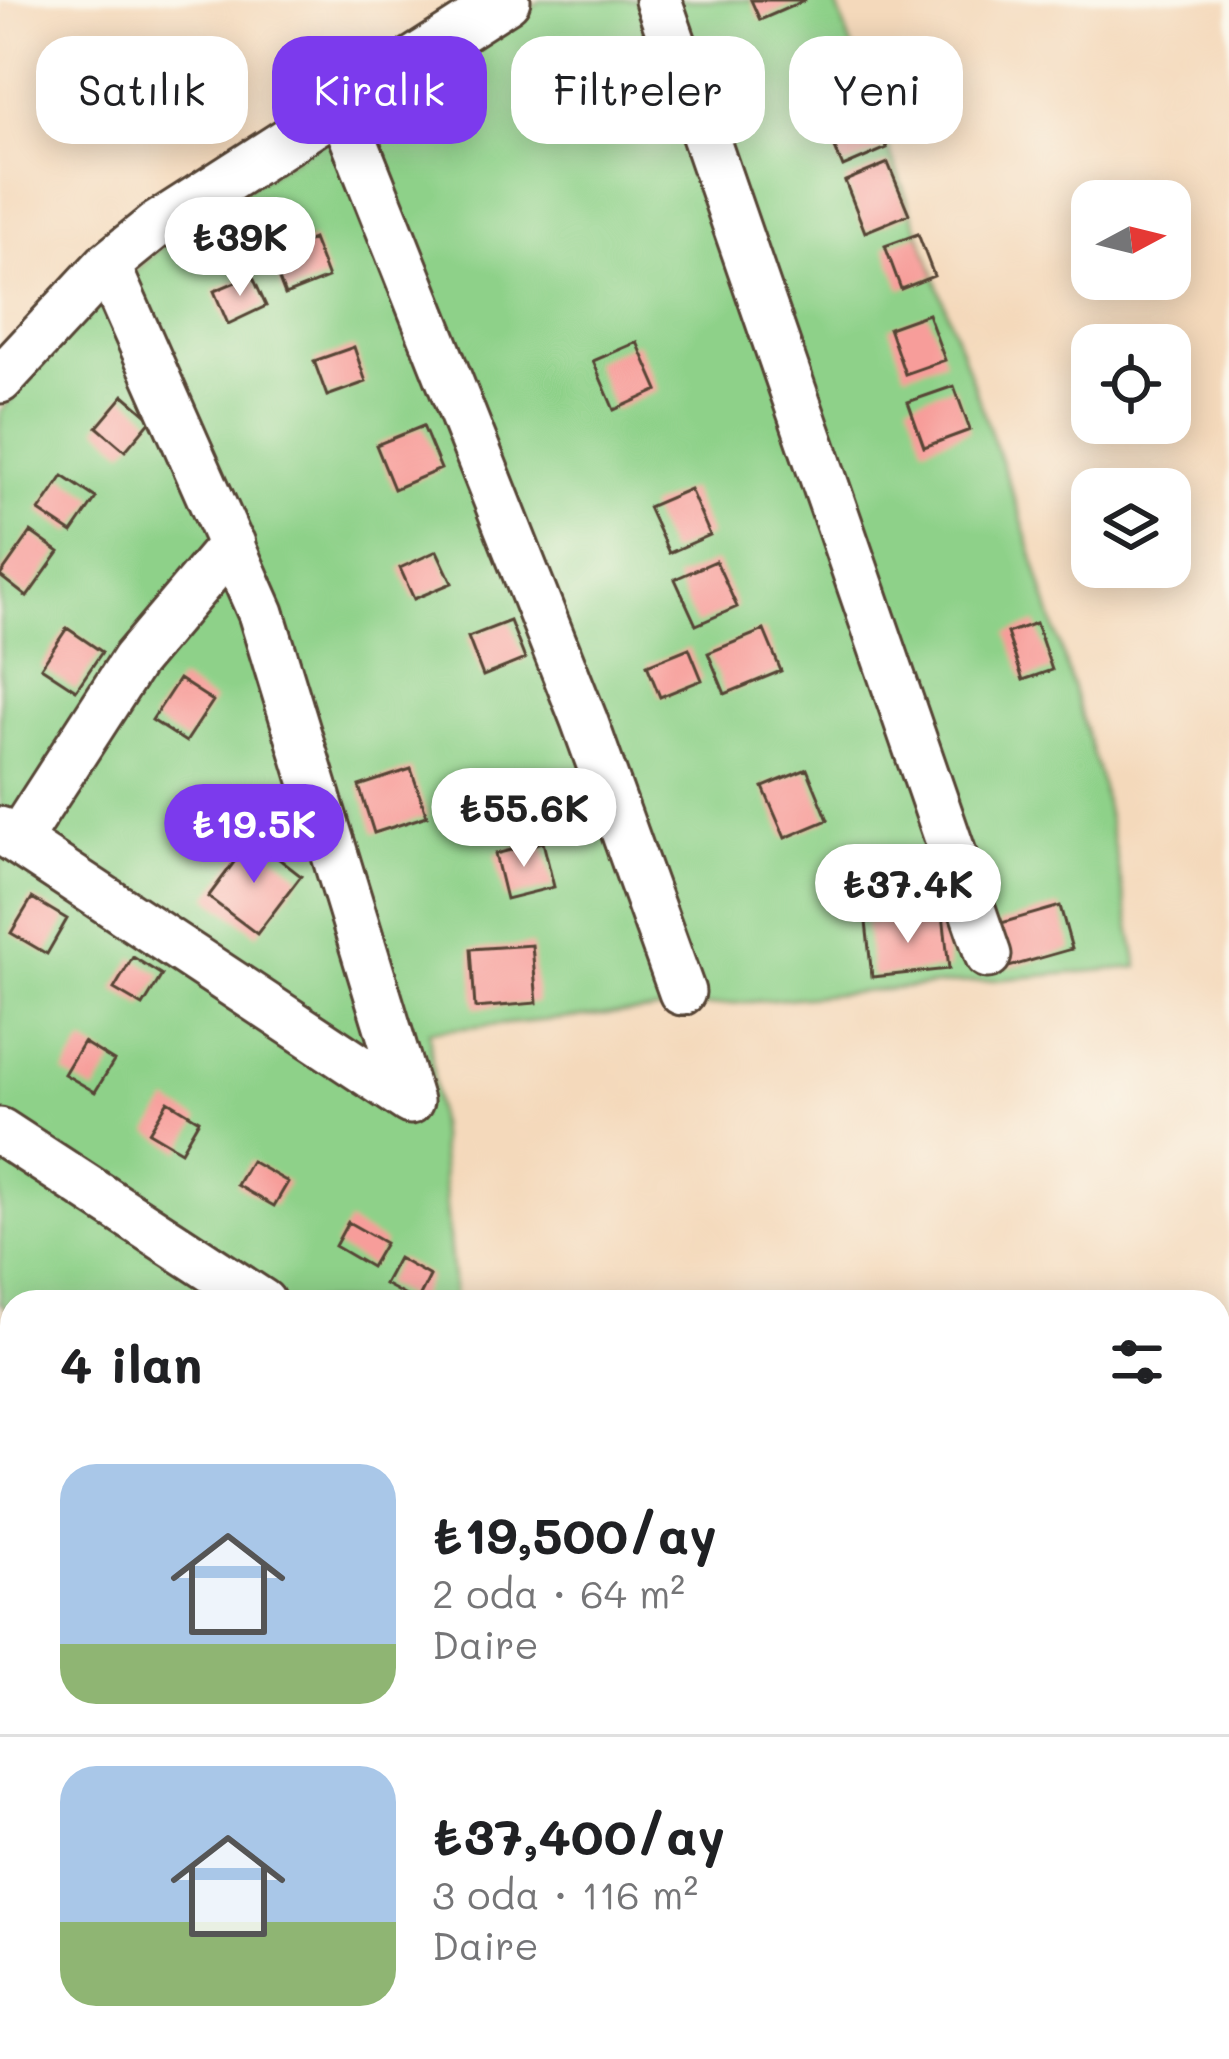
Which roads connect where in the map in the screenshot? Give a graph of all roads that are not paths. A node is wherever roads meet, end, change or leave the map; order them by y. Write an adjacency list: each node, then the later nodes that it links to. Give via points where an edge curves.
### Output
1 (507, 0): 3 (street)
2 (658, 0): 10 (street)
3 (450, 36)
4 (278, 144): 6 (street)
5 (356, 144): 11 (street, via 559,654)
6 (107, 265): 7 (street); 8 (street)
7 (0, 380)
8 (232, 544): 9 (street, via 134,660); 9 (street, via 280,673 410,1102)
9 (8, 835)
10 (988, 955)
11 (682, 992)
12 (0, 1131): 13 (street)
13 (244, 1290)

